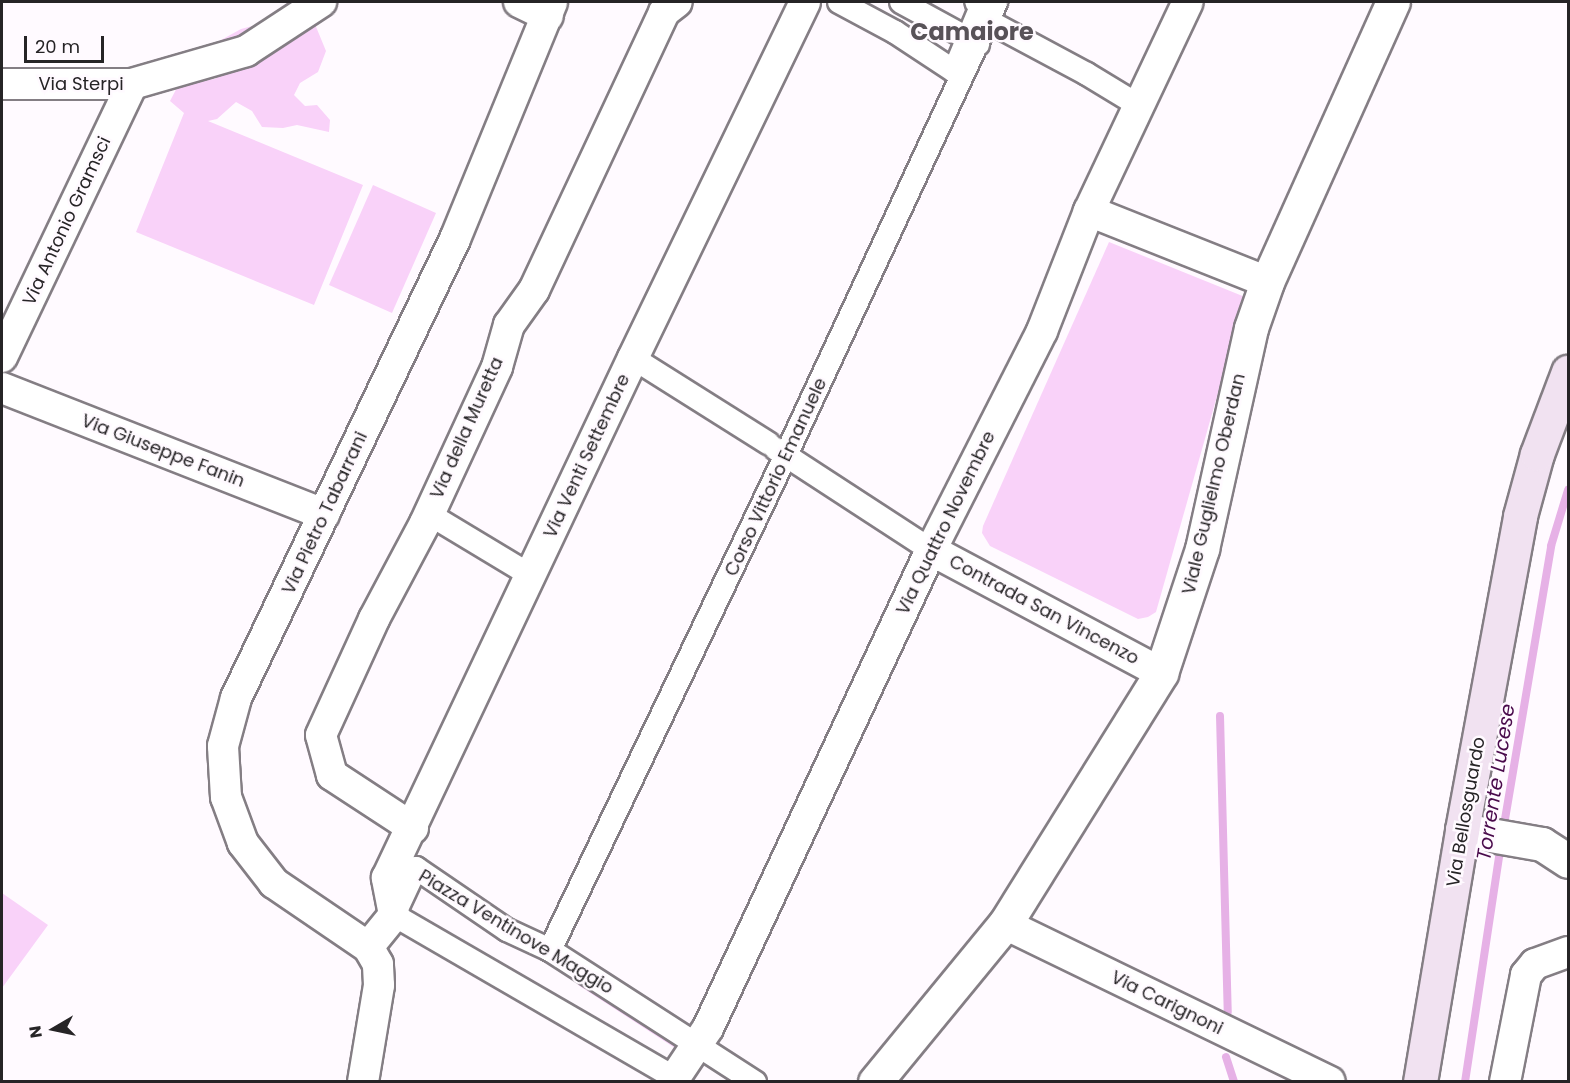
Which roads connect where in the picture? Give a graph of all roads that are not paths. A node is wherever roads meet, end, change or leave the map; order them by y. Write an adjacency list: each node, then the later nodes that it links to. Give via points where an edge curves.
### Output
1 (321, 2): 14 (street, Via Sterpi, via 246,51)
2 (519, 2): 10 (street)
3 (677, 2): 24 (street, Via della Muretta, via 664,12 534,290 510,325 497,367)
4 (805, 2): 19 (street, Via Venti Settembre)
5 (839, 2): 12 (street, via 895,32 954,72)
6 (901, 2): 12 (street)
7 (976, 2): 12 (street, via 982,4)
8 (1188, 2): 15 (street, Via Quattro Novembre)
9 (1393, 2): 17 (street, Viale Guglielmo Oberdan)
10 (550, 9): 23 (street, Via Pietro Tabarrani, via 455,239)
11 (992, 11): 12 (street, Corso Vittorio Emanuele); 15 (street)
12 (973, 41): 22 (street, Corso Vittorio Emanuele)
13 (2, 84): 14 (street, Via Sterpi)
14 (132, 84): 18 (street, Via Antonio Gramsci)
15 (1138, 105): 16 (street, Via Quattro Novembre)
16 (1089, 211): 17 (street); 25 (street, Via Quattro Novembre, via 1042,331)
17 (1267, 282): 27 (street, Viale Guglielmo Oberdan, via 1251,328 1203,549)
18 (2, 357)
19 (633, 358): 22 (street, Contrada San Vincenzo); 26 (street, Via Venti Settembre)
20 (1569, 372): 29 (main road, Via Bellosguardo, via 1537,454 1520,516)
21 (2, 388): 23 (street, Via Giuseppe Fanin)
22 (777, 449): 25 (street, Contrada San Vincenzo); 34 (street, Corso Vittorio Emanuele)
23 (324, 514): 33 (street, Via Pietro Tabarrani, via 237,698 224,746 226,797 243,843 274,883)
24 (429, 514): 26 (street); 28 (street, Via della Muretta, via 374,619 321,735 332,775)
25 (931, 550): 27 (street, Contrada San Vincenzo); 36 (street, Via Quattro Novembre)
26 (530, 575): 28 (street, Via Venti Settembre)
27 (1161, 673): 32 (street, Viale Guglielmo Oberdan)
28 (413, 828): 31 (street, Via Venti Settembre, via 387,878)
29 (1462, 830): 30 (street); 42 (main road, Via Bellosguardo)
30 (1555, 852)
31 (394, 915): 33 (street); 34 (street, Piazza Ventinove Maggio, via 416,868 507,930); 37 (street)
32 (1005, 924): 40 (street, Viale Guglielmo Oberdan); 41 (street, Via Carignoni)
33 (368, 947): 38 (street, via 378,964 379,985)
34 (550, 950): 36 (street, Piazza Ventinove Maggio)
35 (1569, 952): 43 (street, via 1535,964 1526,975)
36 (699, 1044): 37 (street, Via Quattro Novembre); 39 (street, Piazza Ventinove Maggio)
37 (675, 1080)
38 (363, 1082)
39 (755, 1082)
40 (875, 1082)
41 (1330, 1082)
42 (1420, 1082)
43 (1505, 1082)

